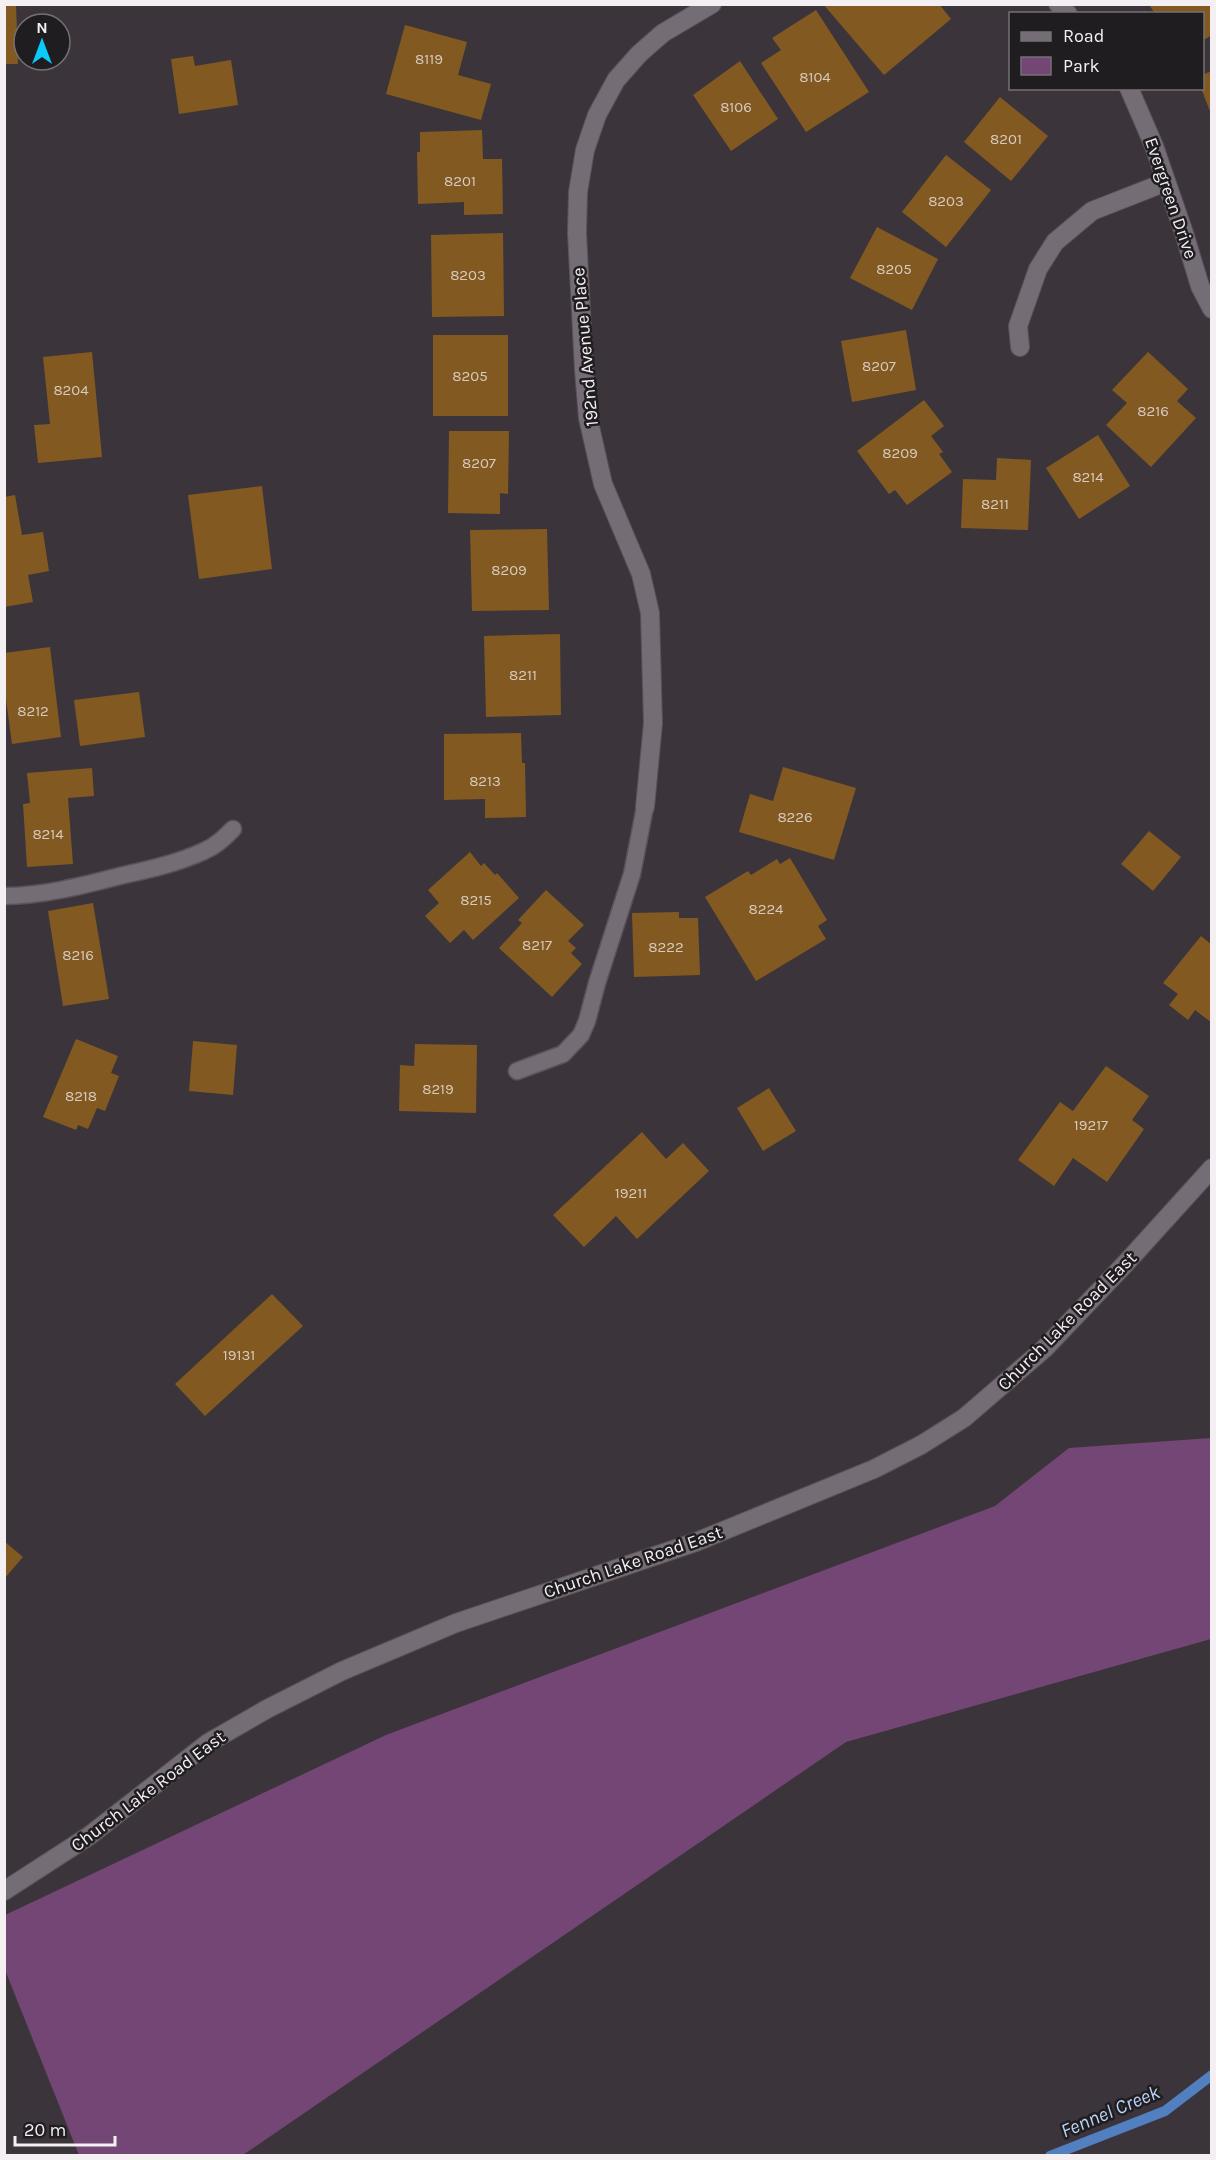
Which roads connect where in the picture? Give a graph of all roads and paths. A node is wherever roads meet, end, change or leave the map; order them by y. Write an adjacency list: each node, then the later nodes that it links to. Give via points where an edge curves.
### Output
1 (712, 4): 6 (street, 192nd Avenue Place, via 663,33 616,80 597,115 585,150 578,192 588,418 603,484 641,574 650,613 653,723)
2 (1130, 90): 3 (street, Evergreen Drive)
3 (1166, 182): 4 (street, Evergreen Drive, via 1200,286); 5 (street, via 1092,212 1055,242 1038,269 1018,326)
4 (1212, 309)
5 (1020, 347)
6 (645, 807): 9 (lane, via 632,874 588,1021 563,1054)
7 (233, 829): 8 (lane, via 204,852 173,863 24,896)
8 (4, 896)
9 (517, 1071)
10 (1212, 1168): 11 (street, Church Lake Road East, via 1044,1349 964,1418 921,1445 874,1469 696,1542 456,1623 342,1671 207,1743 89,1836)
11 (4, 1891)

